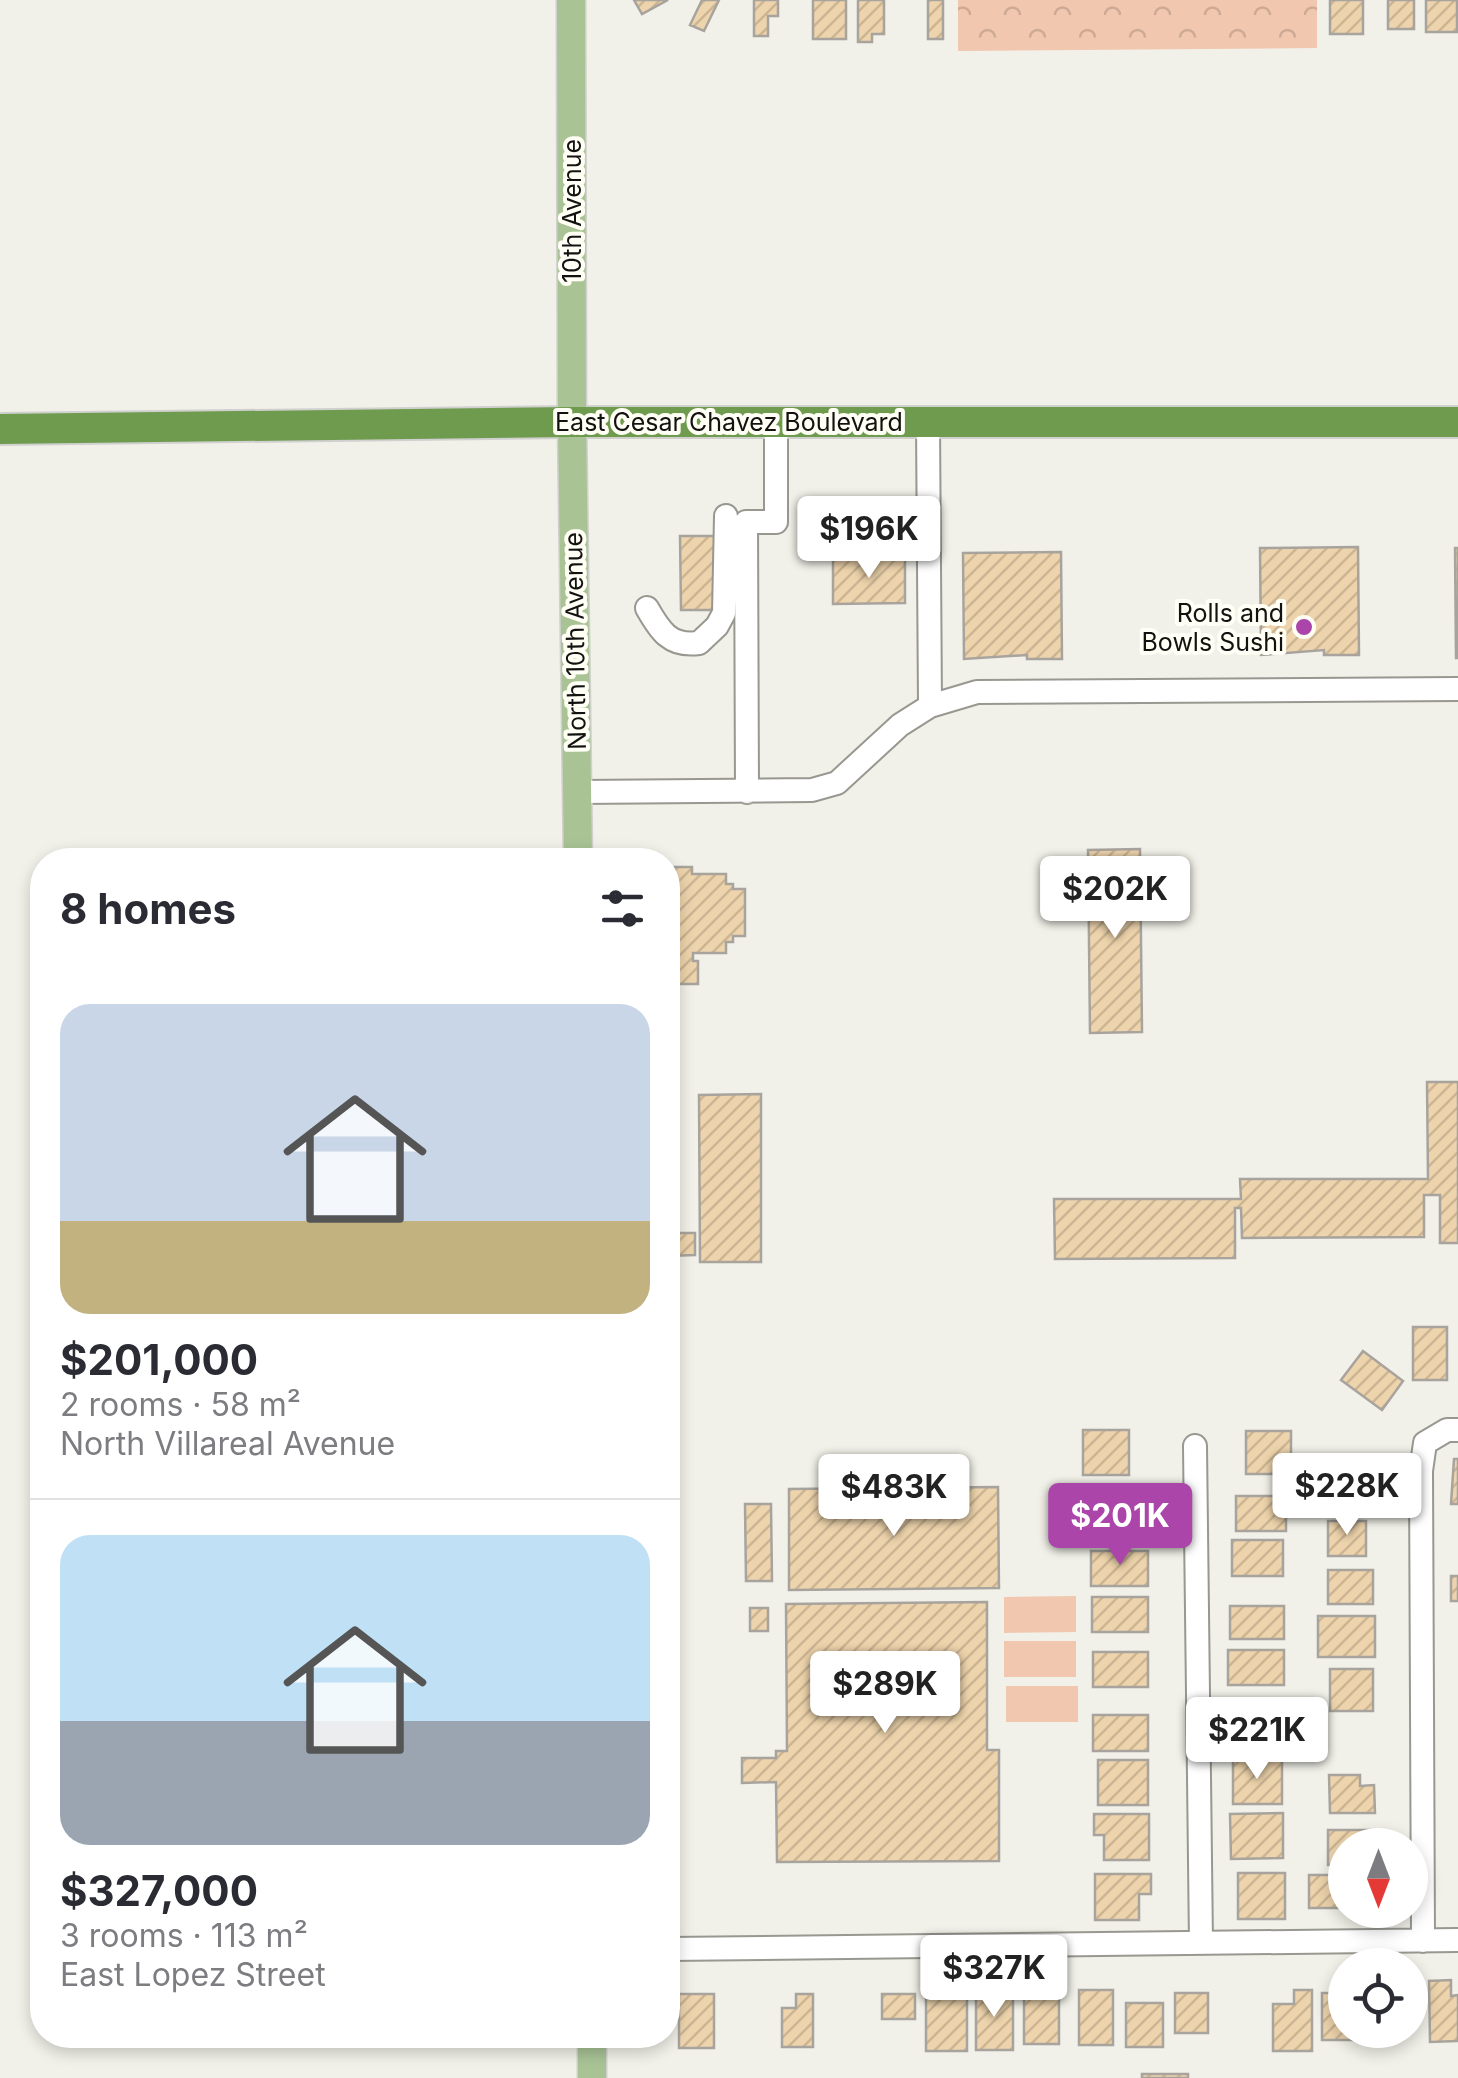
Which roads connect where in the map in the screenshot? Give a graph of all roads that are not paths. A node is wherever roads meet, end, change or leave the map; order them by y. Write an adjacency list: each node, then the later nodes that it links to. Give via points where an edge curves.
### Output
1 (572, 0): 2 (main road, 10th Avenue)
2 (572, 422): 3 (highway, East Cesar Chavez Boulevard); 6 (highway, East Cesar Chavez Boulevard); 11 (main road, North 10th Avenue)
3 (776, 422): 4 (highway, East Cesar Chavez Boulevard); 12 (street, via 776,522 746,522)
4 (928, 422): 5 (highway, East Cesar Chavez Boulevard); 10 (street)
5 (1458, 422)
6 (0, 429)
7 (726, 516): 8 (street, via 724,613 718,626 699,643 677,643 666,638)
8 (647, 608)
9 (1458, 688): 10 (street, via 1006,691)
10 (930, 706): 12 (street, via 837,783)
11 (578, 792): 12 (street); 13 (main road, North 10th Avenue)
12 (747, 792)
13 (578, 848)
14 (1458, 1430): 17 (street, via 1426,1443 1421,1470)
15 (1195, 1446): 18 (street)
16 (1458, 1940): 17 (street)
17 (1423, 1941): 18 (street)
18 (1201, 1944): 19 (street)
19 (680, 1949)
20 (592, 2048): 21 (main road)
21 (592, 2078)

